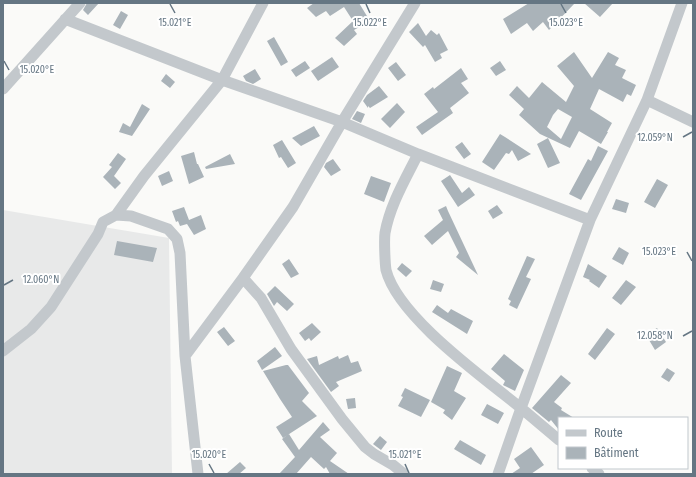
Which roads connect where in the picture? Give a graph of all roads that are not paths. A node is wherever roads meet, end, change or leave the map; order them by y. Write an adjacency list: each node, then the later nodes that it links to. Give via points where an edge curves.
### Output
1 (80, 3): 5 (street)
2 (263, 3): 6 (street)
3 (415, 3): 9 (street)
4 (682, 3): 8 (street)
5 (65, 19): 6 (street); 7 (street)
6 (222, 80): 9 (street); 12 (street, via 144,176)
7 (3, 89)
8 (647, 100): 10 (street); 13 (street)
9 (342, 122): 11 (street); 14 (street, via 293,207)
10 (693, 122)
11 (418, 154): 13 (street); 17 (street, via 394,201 385,234 386,269 397,294 416,318 451,351)
12 (116, 215): 15 (street, via 104,222 51,307 31,329); 16 (street, via 131,216 168,229 177,239 180,253)
13 (590, 220): 17 (street)
14 (243, 278): 16 (street); 20 (street, via 261,298 291,349 365,447)
15 (3, 351)
16 (185, 356): 19 (street)
17 (521, 408): 18 (street); 21 (street)
18 (558, 439)
19 (198, 474)
20 (404, 474)
21 (498, 474)

